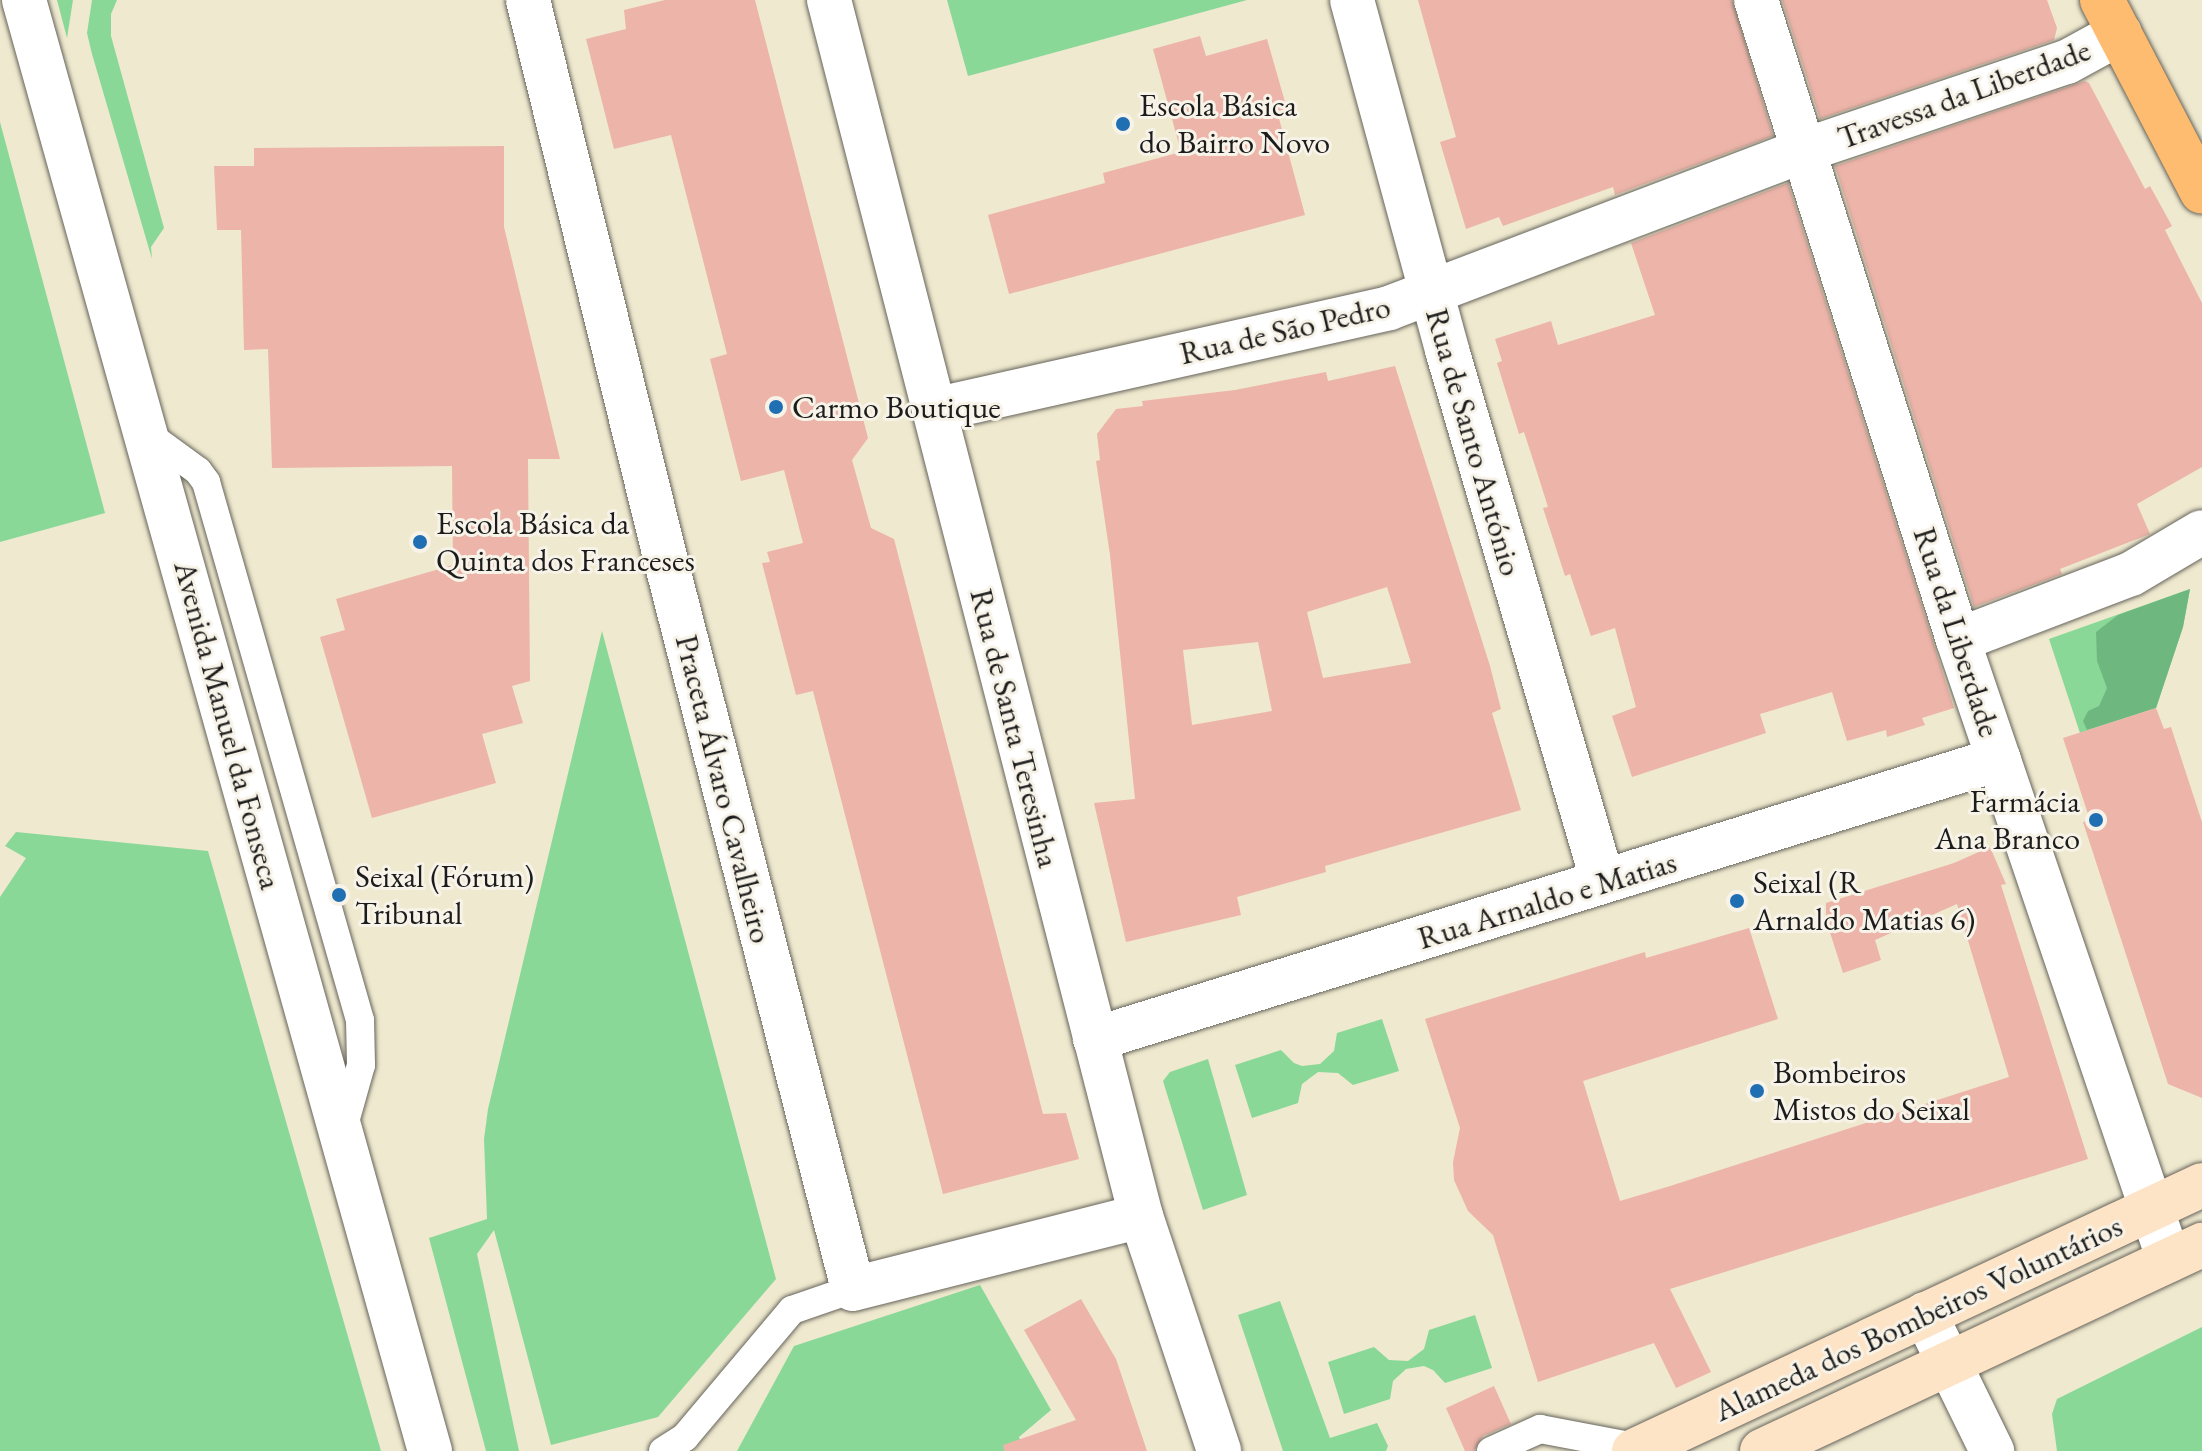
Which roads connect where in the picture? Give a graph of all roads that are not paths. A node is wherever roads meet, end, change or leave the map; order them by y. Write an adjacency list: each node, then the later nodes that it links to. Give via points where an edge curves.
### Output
1 (24, 0): 24 (street, Avenida Manuel da Fonseca)
2 (528, 0): 20 (street, Praceta Álvaro Cavalheiro)
3 (829, 0): 10 (street, Rua de Santa Teresinha)
4 (1352, 0): 9 (street, Rua de Santo António)
5 (1756, 0): 7 (street, Rua da Liberdade)
6 (2111, 17): 7 (street, Travessa da Liberdade, via 2067,62); 8 (main road)
7 (1805, 150): 9 (street, Rua de São Pedro); 12 (street, Rua da Liberdade)
8 (2202, 192)
9 (1431, 292): 10 (street, Rua de São Pedro, via 1359,315); 14 (street, Rua de Santo António)
10 (934, 410): 15 (street, Rua de Santa Teresinha)
11 (2202, 532): 12 (street, via 2131,574)
12 (1958, 640): 13 (street, Rua da Liberdade)
13 (1999, 759): 14 (street, Rua Arnaldo e Matias); 17 (street, Rua da Liberdade)
14 (1603, 882): 15 (street, Rua Arnaldo e Matias)
15 (1095, 1039): 18 (street, Rua de Santa Teresinha)
16 (2202, 1185): 17 (main road, Alameda dos Bombeiros Voluntários)
17 (2152, 1209): 19 (street, Rua da Liberdade); 21 (main road, Alameda dos Bombeiros Voluntários)
18 (1141, 1216): 20 (street); 26 (street, Rua de Santa Teresinha)
19 (2185, 1253): 22 (main road, Alameda dos Bombeiros Voluntários)
20 (853, 1289): 25 (lane, via 792,1310 685,1437)
21 (1925, 1314): 22 (street); 23 (main road, Alameda dos Bombeiros Voluntários)
22 (1950, 1363): 28 (main road, Alameda dos Bombeiros Voluntários); 29 (street)
23 (1637, 1450): 27 (lane, via 1540,1429)
24 (430, 1451)
25 (663, 1451)
26 (1219, 1451)
27 (1491, 1451)
28 (1762, 1451)
29 (1992, 1451)

